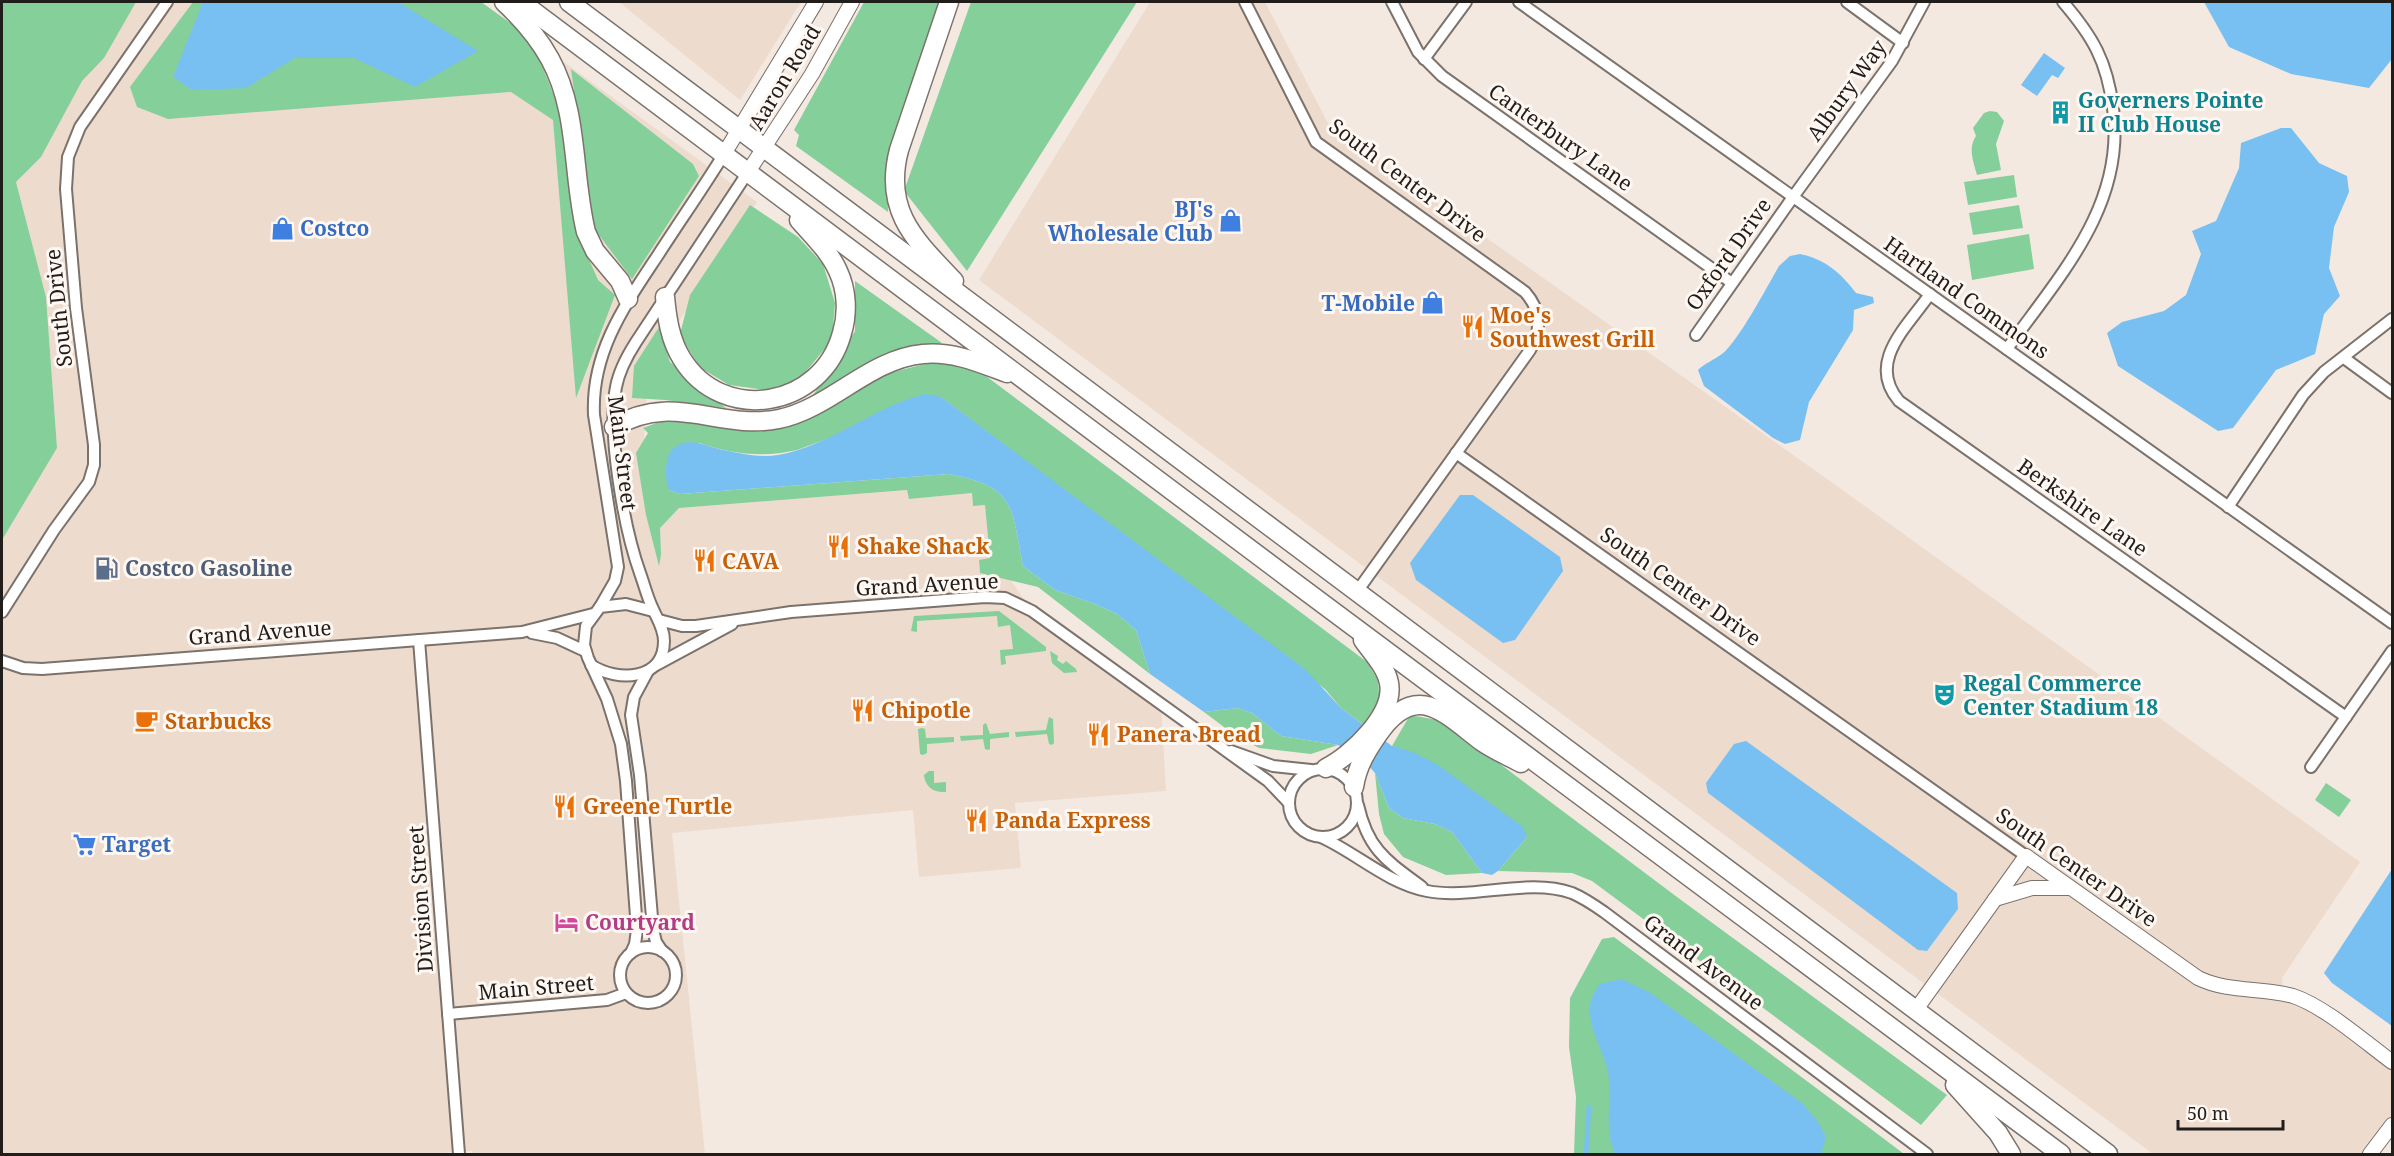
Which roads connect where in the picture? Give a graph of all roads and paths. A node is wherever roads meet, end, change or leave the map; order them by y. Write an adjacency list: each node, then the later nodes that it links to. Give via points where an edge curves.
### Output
1 (167, 2): 39 (street, South Drive, via 80,126 71,146 66,189 94,465 84,488)
2 (504, 2): 26 (highway, via 538,39 556,70 567,106 586,232)
3 (521, 2): 19 (highway)
4 (569, 2): 17 (highway)
5 (816, 2): 17 (street, Aaron Road)
6 (852, 2): 18 (street, Aaron Road)
7 (949, 2): 27 (highway, via 899,150 895,197 912,235)
8 (1245, 2): 35 (street, South Center Drive, via 1316,142 1512,282 1536,308 1539,322 1534,343)
9 (1392, 2): 16 (street, Canterbury Lane)
10 (1466, 2): 16 (street)
11 (1519, 2): 22 (street, Hartland Commons)
12 (1847, 2): 15 (street)
13 (1924, 2): 15 (street, Albury Way)
14 (2063, 2): 30 (street, via 2092,38 2102,59 2111,92 2114,161 2105,196 2090,227)
15 (1904, 43): 22 (street, Albury Way)
16 (1424, 59): 23 (street, Canterbury Lane, via 1442,76)
17 (739, 130): 18 (highway); 19 (street, Aaron Road)
18 (764, 149): 20 (street, Aaron Road); 27 (highway)
19 (724, 154): 20 (highway); 26 (street, Main Street)
20 (748, 172): 21 (highway); 25 (street, Main Street)
21 (774, 191): 25 (highway, via 839,272 846,316 841,338 820,374 796,391 768,400 738,398 719,391 701,380 681,358 671,333); 32 (highway)
22 (1792, 196): 23 (street, Oxford Drive); 24 (street, Hartland Commons)
23 (1732, 282): 29 (street, Oxford Drive)
24 (1930, 294): 30 (street, Hartland Commons); 52 (street, Berkshire Lane, via 1887,359 1889,390 1899,401)
25 (665, 297): 34 (street, Main Street, via 622,368 615,394)
26 (628, 299): 38 (street, Main Street, via 608,336 594,392 596,429 618,561 615,581)
27 (990, 319): 37 (highway)
28 (2392, 320): 31 (street)
29 (1696, 334)
30 (2007, 349): 36 (street, Hartland Commons)
31 (2344, 358): 33 (street); 36 (street, via 2324,372 2303,395)
32 (1025, 380): 34 (highway, via 959,356 924,353 892,362 812,406 780,418 747,420 662,410 638,415); 43 (highway)
33 (2392, 393)
34 (614, 427): 40 (street, Main Street, via 632,550)
35 (1456, 453): 37 (street); 61 (street, South Center Drive)
36 (2229, 507): 42 (street, Hartland Commons)
37 (1356, 593): 68 (highway)
38 (596, 611): 40 (street, via 626,604); 44 (street, Grand Avenue); 46 (street, via 585,632)
39 (2, 612)
40 (656, 615): 41 (street, Grand Avenue, via 689,627); 50 (street, via 664,646)
41 (737, 621): 50 (street, Grand Avenue); 53 (street, Grand Avenue, via 791,612 1005,598 1032,611)
42 (2392, 623)
43 (1353, 626): 51 (highway, via 1387,676); 58 (highway)
44 (522, 632): 45 (street, Grand Avenue); 46 (street, Grand Avenue, via 557,638)
45 (419, 640): 48 (street, Grand Avenue, via 42,669); 69 (street, Division Street)
46 (585, 651): 49 (street)
47 (2392, 651): 52 (street)
48 (2, 661)
49 (591, 665): 50 (street, via 618,676); 66 (street, via 616,725 625,769 637,930)
50 (651, 668): 65 (street, via 634,697 631,722 640,775 653,929)
51 (1386, 716): 54 (highway); 58 (highway, via 1411,706 1430,707 1485,743)
52 (2346, 717): 55 (street)
53 (1217, 745): 56 (street, Grand Avenue, via 1264,764); 59 (street, Grand Avenue, via 1268,781)
54 (1356, 757): 56 (highway); 57 (highway)
55 (2311, 767)
56 (1321, 769): 57 (street, Grand Avenue, via 1333,769 1347,776); 59 (street, via 1295,781)
57 (1356, 794): 60 (street, via 1357,810 1350,824 1337,834); 63 (street, via 1364,829 1372,844)
58 (1578, 794): 70 (highway)
59 (1288, 802): 60 (street, Grand Avenue, via 1299,828)
60 (1321, 837): 63 (street, Grand Avenue, via 1396,881)
61 (2026, 856): 62 (street, South Center Drive); 64 (street)
62 (2069, 888): 64 (street, via 2032,888); 71 (street, South Center Drive, via 2198,978 2221,987 2283,994 2307,1002)
63 (1427, 891): 74 (street, Grand Avenue, via 1459,894 1544,888 1580,897)
64 (1995, 899): 68 (street)
65 (662, 951): 66 (street, via 646,949); 67 (street, via 672,960 676,971 671,992 648,1002)
66 (631, 953): 67 (street, via 621,970)
67 (626, 993): 69 (street, Main Street, via 607,1000)
68 (1915, 1011): 77 (highway)
69 (448, 1014): 73 (street, Division Street)
70 (1921, 1049): 75 (highway, via 1989,1123); 76 (highway)
71 (2392, 1062)
72 (2392, 1125): 78 (street)
73 (459, 1155)
74 (1927, 1155)
75 (2011, 1155)
76 (2061, 1155)
77 (2108, 1155)
78 (2370, 1155)

